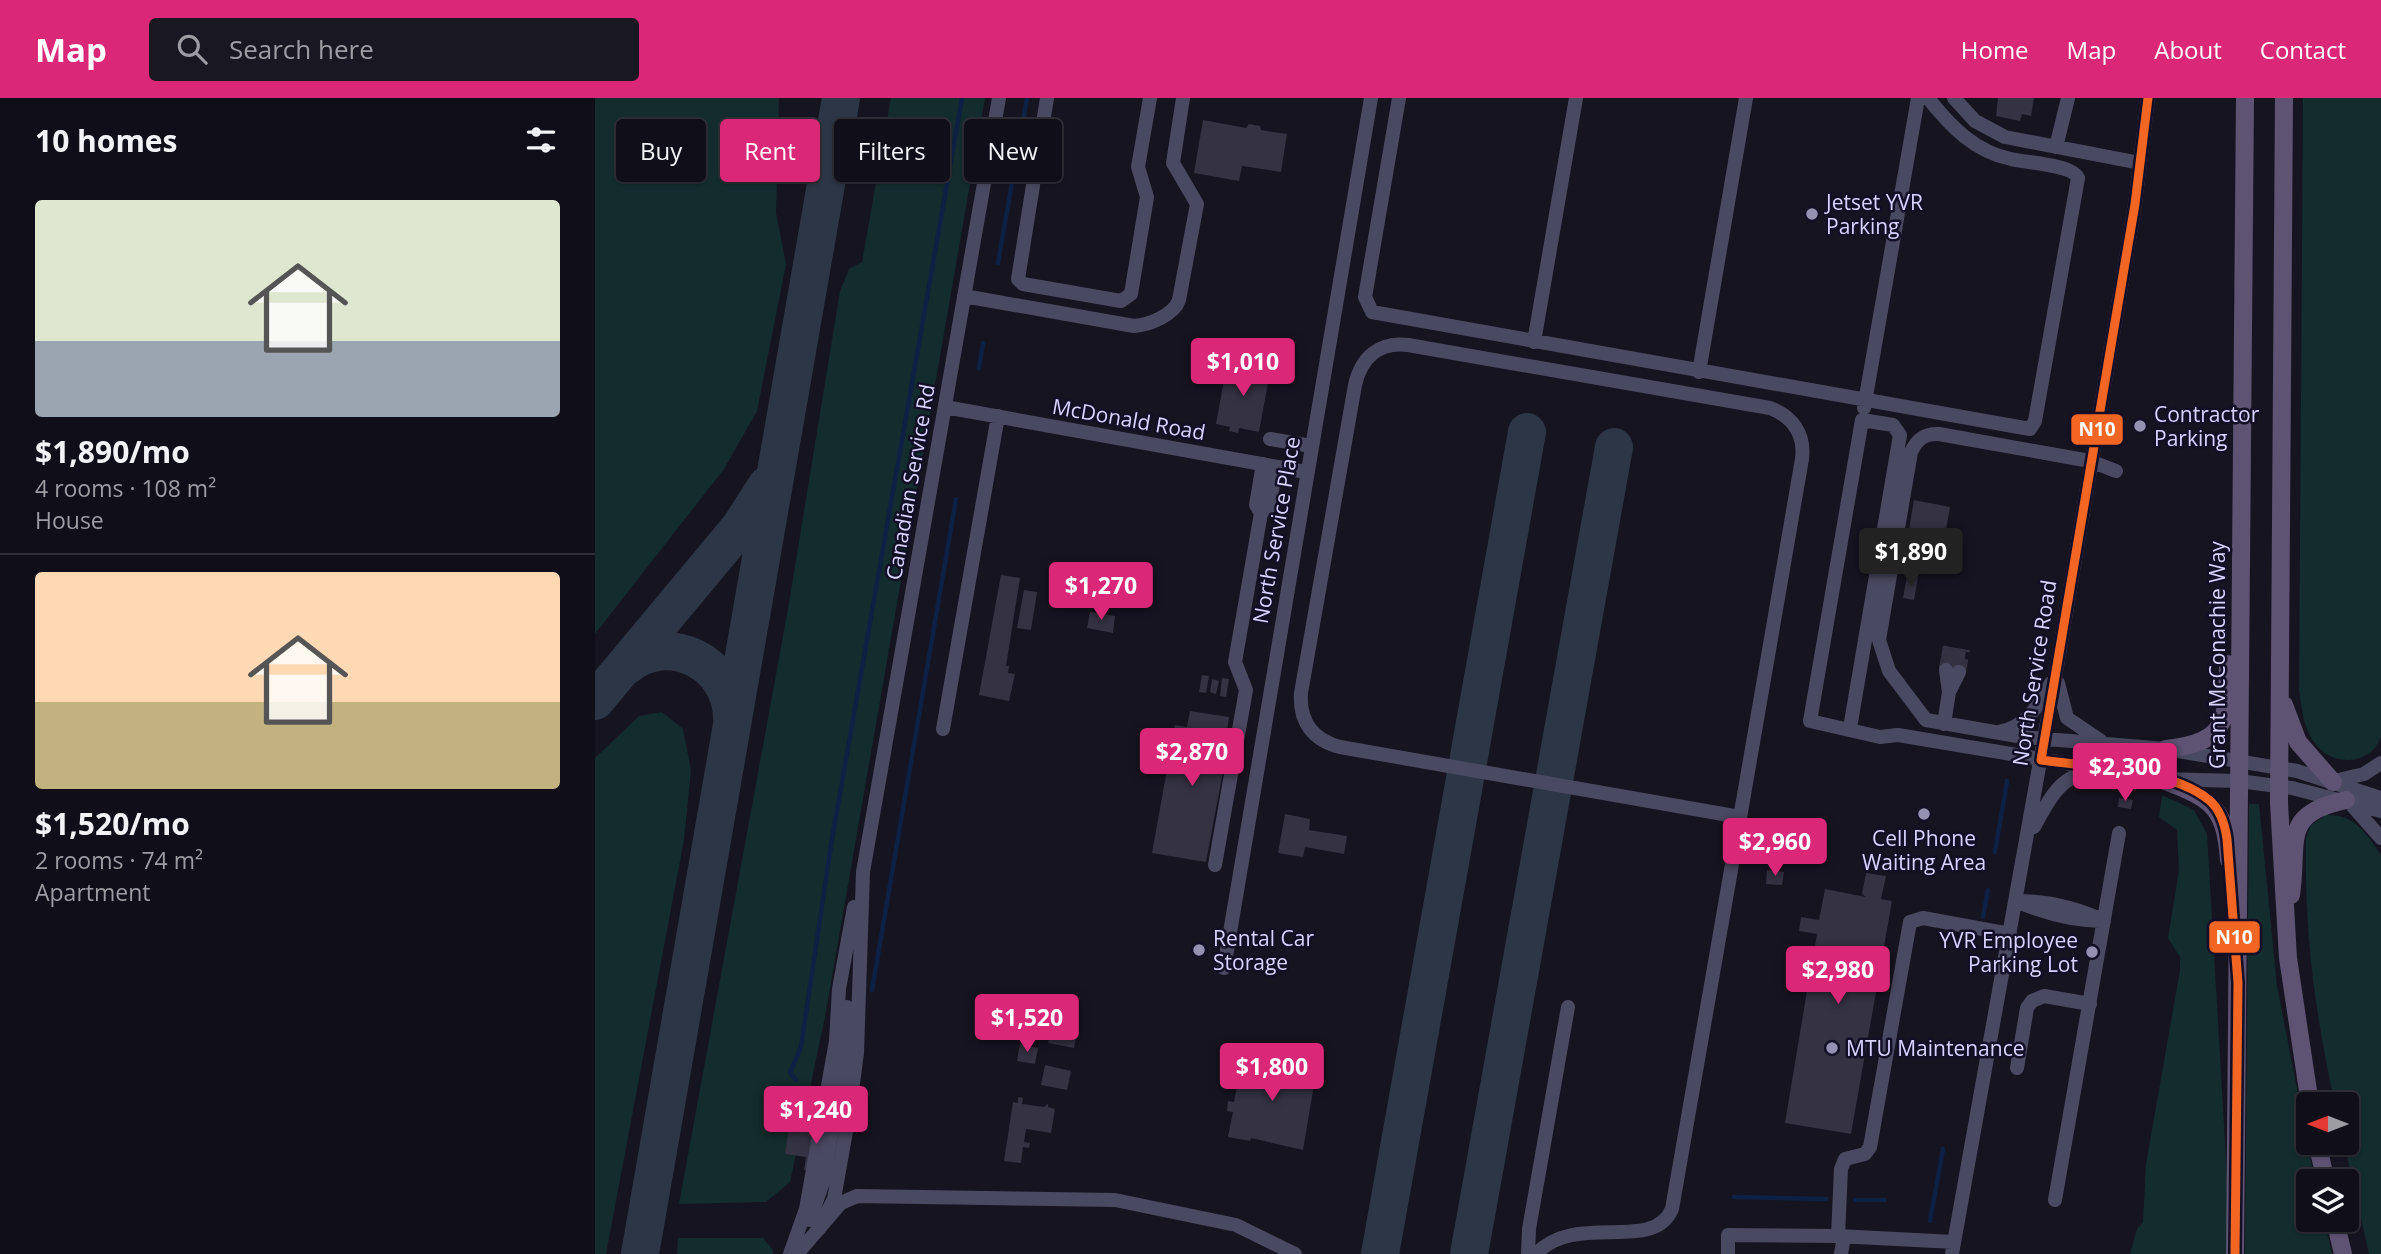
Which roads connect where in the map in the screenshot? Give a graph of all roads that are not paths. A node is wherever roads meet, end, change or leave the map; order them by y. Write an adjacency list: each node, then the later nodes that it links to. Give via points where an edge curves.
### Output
1 (999, 98): 18 (street, Canadian Service Rd)
2 (1047, 98): 3 (street, via 1018,279 1023,284 1121,301 1131,294 1147,197 1137,167)
3 (1150, 98)
4 (1183, 98): 18 (street, via 1173,163 1197,204 1175,309 1134,326)
5 (1371, 98): 28 (street, North Service Place)
6 (1399, 98): 19 (street, via 1366,305 1375,313)
7 (1576, 98): 19 (street)
8 (1746, 98): 20 (street)
9 (1918, 98): 21 (street)
10 (1928, 98): 23 (street, via 1951,126 1987,151 2071,170 2078,181 2034,424 2024,429)
11 (1954, 98): 16 (street, via 1975,121 1996,134)
12 (2068, 98): 16 (street)
13 (2148, 98): 17 (street, North Service Road)
14 (2245, 98): 33 (main road, Grant McConachie Way)
15 (2284, 98): 36 (main road)
16 (2056, 147): 17 (street)
17 (2140, 163): 29 (street, North Service Road)
18 (964, 296): 22 (street, Canadian Service Rd)
19 (1534, 342): 20 (street)
20 (1699, 372): 21 (street)
21 (1865, 401): 23 (street); 25 (street)
22 (945, 407): 24 (street, McDonald Road); 60 (street, Canadian Service Rd)
23 (1943, 414): 26 (street)
24 (998, 416): 30 (street, McDonald Road); 39 (street)
25 (1861, 420): 38 (street, via 1893,425 1900,435); 38 (street, via 1810,721)
26 (1939, 433): 29 (street); 37 (street, via 1920,439 1911,452 1879,640 1885,664 1918,714)
27 (1270, 439): 28 (street)
28 (1311, 446): 32 (street, North Service Place)
29 (2090, 461): 31 (street); 35 (street, North Service Road)
30 (1269, 466): 32 (street, McDonald Road); 59 (street, via 1269,507 1261,513 1235,662 1246,690)
31 (2116, 471)
32 (1306, 472): 65 (street, North Service Place)
33 (2240, 539): 43 (main road, via 2229,607 2226,716 2206,740); 45 (main road, Grant McConachie Way)
34 (1952, 671): 37 (street)
35 (2056, 673): 40 (street, via 2032,714 2010,729); 41 (street, North Service Road); 42 (street, via 2067,718 2093,738)
36 (2279, 688): 48 (main road); 51 (main road, via 2298,742)
37 (1944, 724): 40 (street)
38 (1850, 728): 44 (street, via 1870,725 1898,735)
39 (943, 729)
40 (1991, 733): 41 (street)
41 (2045, 740): 42 (street); 44 (street, North Service Road)
42 (2112, 745): 43 (street)
43 (2166, 749): 45 (street)
44 (2041, 760): 47 (street); 58 (street, North Service Road)
45 (2240, 762): 48 (street); 50 (main road, Grant McConachie Way)
46 (2381, 763): 51 (street, via 2364,774)
47 (2104, 770): 49 (street); 58 (street, via 2078,773 2062,784 2050,796)
48 (2279, 777): 50 (street); 51 (street); 53 (street); 63 (main road)
49 (2160, 779): 50 (street); 66 (main road, via 2205,797 2223,819)
50 (2239, 780): 66 (main road, Grant McConachie Way)
51 (2333, 782): 52 (street)
52 (2381, 798)
53 (2346, 800): 54 (street); 57 (street); 63 (main road, via 2310,811 2298,825)
54 (2381, 811)
55 (1740, 817): 55 (street, via 1802,459 1802,441 1790,419 1770,408 1408,345 1385,346 1371,354 1355,385 1301,693 1301,710 1310,731 1340,747); 75 (street, via 1672,1209 1662,1232)
56 (2119, 834): 62 (street)
57 (2381, 838)
58 (2027, 840): 61 (street, North Service Road)
59 (1215, 865)
60 (863, 872): 72 (street, via 857,1053 837,1188); 78 (street, via 839,989 836,1041 806,1209)
61 (2016, 901): 62 (street, via 2035,910); 64 (street, North Service Road)
62 (2104, 921): 67 (street)
63 (2286, 930): 70 (main road)
64 (2010, 934): 74 (street, via 1923,918 1910,922 1870,1147 1865,1154 1845,1159 1841,1169); 77 (street, North Service Road)
65 (1224, 968)
66 (2238, 983): 85 (main road, Grant McConachie Way)
67 (2089, 1004): 69 (street, via 2044,996 2032,1001); 71 (street)
68 (1567, 1011): 81 (street)
69 (2017, 1068)
70 (2308, 1092)
71 (2056, 1200)
72 (819, 1229): 79 (street); 80 (street, via 841,1203 857,1196 1115,1200 1235,1225)
73 (2338, 1232): 86 (main road)
74 (1841, 1236): 77 (street); 83 (street, via 1728,1235); 84 (street)
75 (1644, 1245)
76 (1628, 1248): 82 (street, via 1570,1239 1548,1245)
77 (1953, 1248)
78 (790, 1254)
79 (797, 1254)
80 (1295, 1254)
81 (1528, 1254)
82 (1537, 1254)
83 (1728, 1254)
84 (1841, 1254)
85 (2235, 1254)
86 (2343, 1254)

